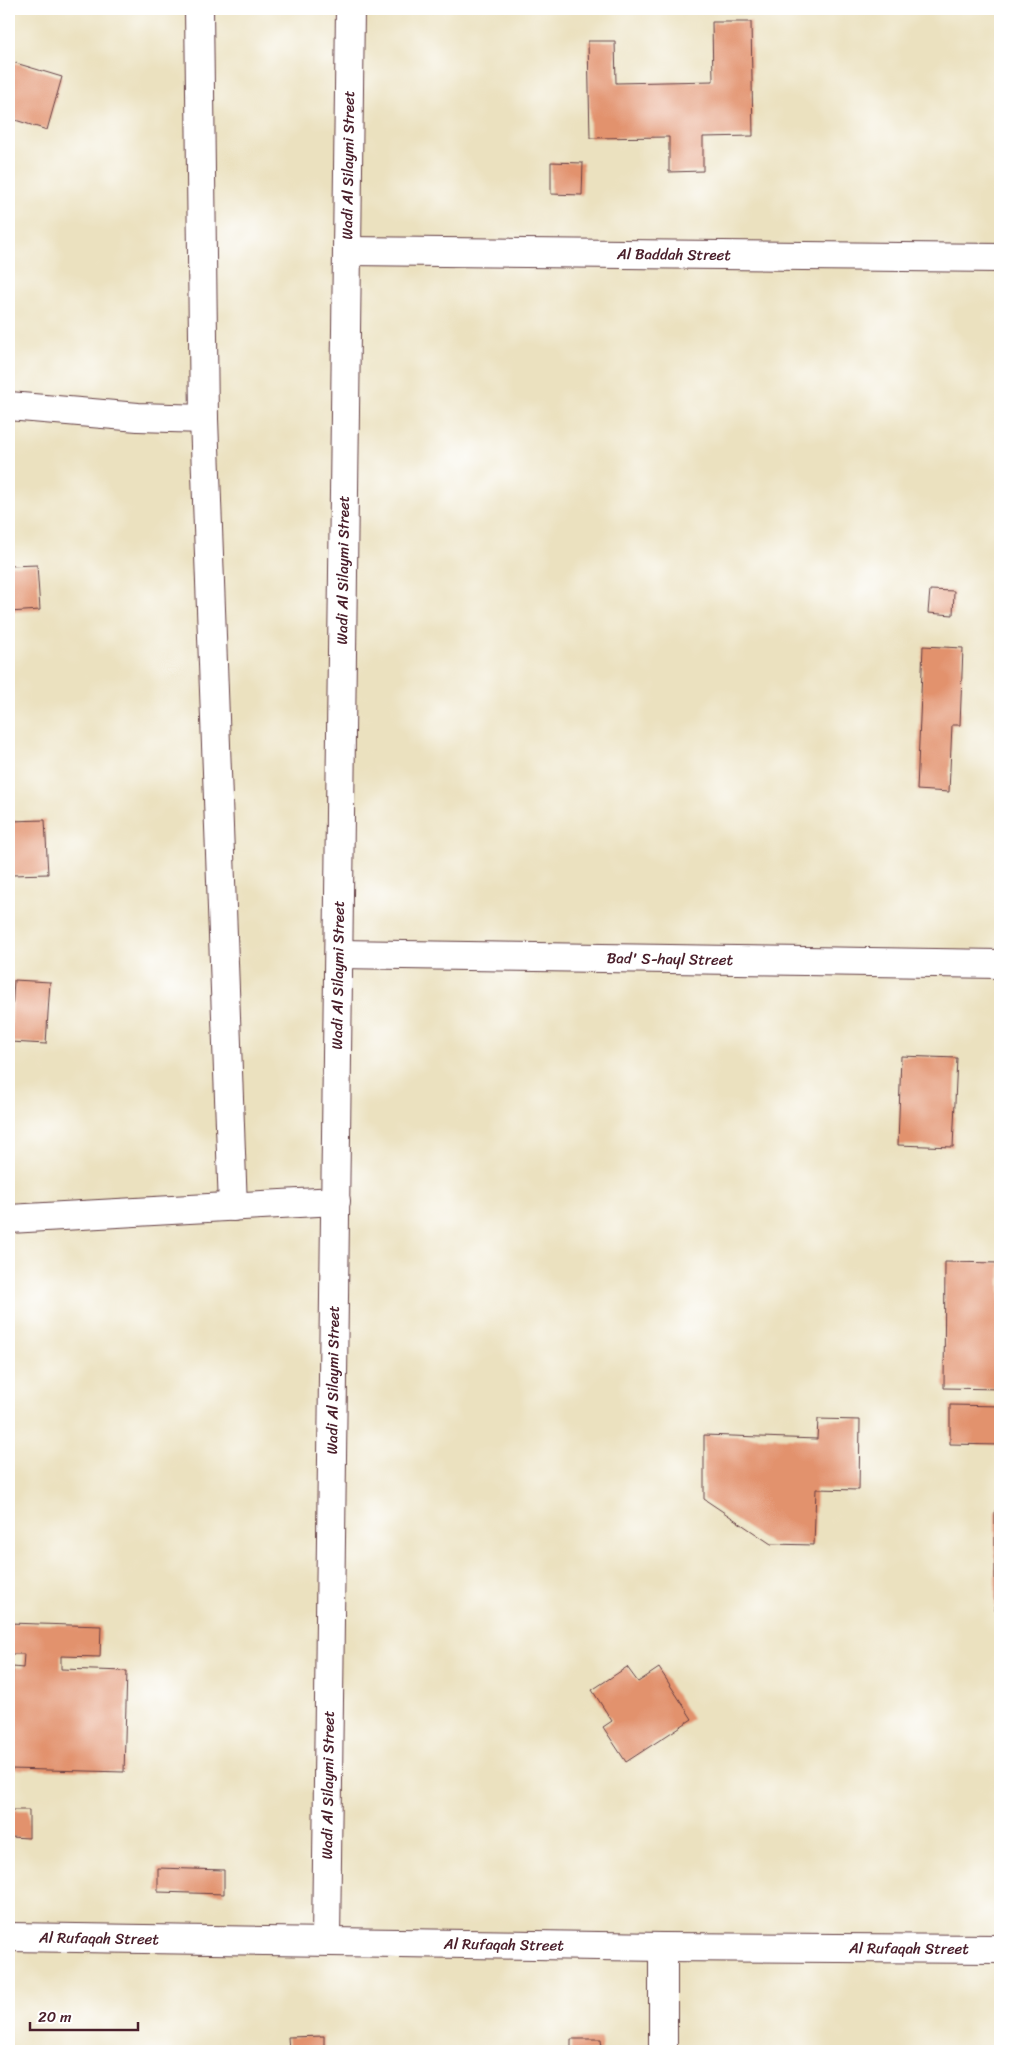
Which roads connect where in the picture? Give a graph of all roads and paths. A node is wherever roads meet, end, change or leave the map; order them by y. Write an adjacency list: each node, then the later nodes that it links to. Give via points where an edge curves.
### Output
1 (198, 9): 6 (street)
2 (350, 9): 3 (street, Wadi Al Silaymi Street)
3 (348, 251): 4 (street, Al Baddah Street); 7 (street, Wadi Al Silaymi Street)
4 (1000, 258)
5 (9, 406): 6 (street)
6 (204, 419): 10 (street)
7 (340, 954): 8 (street, Bad' S-hayl Street); 9 (street, Wadi Al Silaymi Street)
8 (1000, 964)
9 (336, 1201): 10 (street); 13 (street, Wadi Al Silaymi Street)
10 (233, 1207): 11 (street)
11 (9, 1219)
12 (9, 1937): 13 (street, Al Rufaqah Street)
13 (326, 1941): 14 (street, Al Rufaqah Street)
14 (663, 1947): 15 (street, Al Rufaqah Street); 16 (street)
15 (1000, 1949)
16 (663, 2051)

